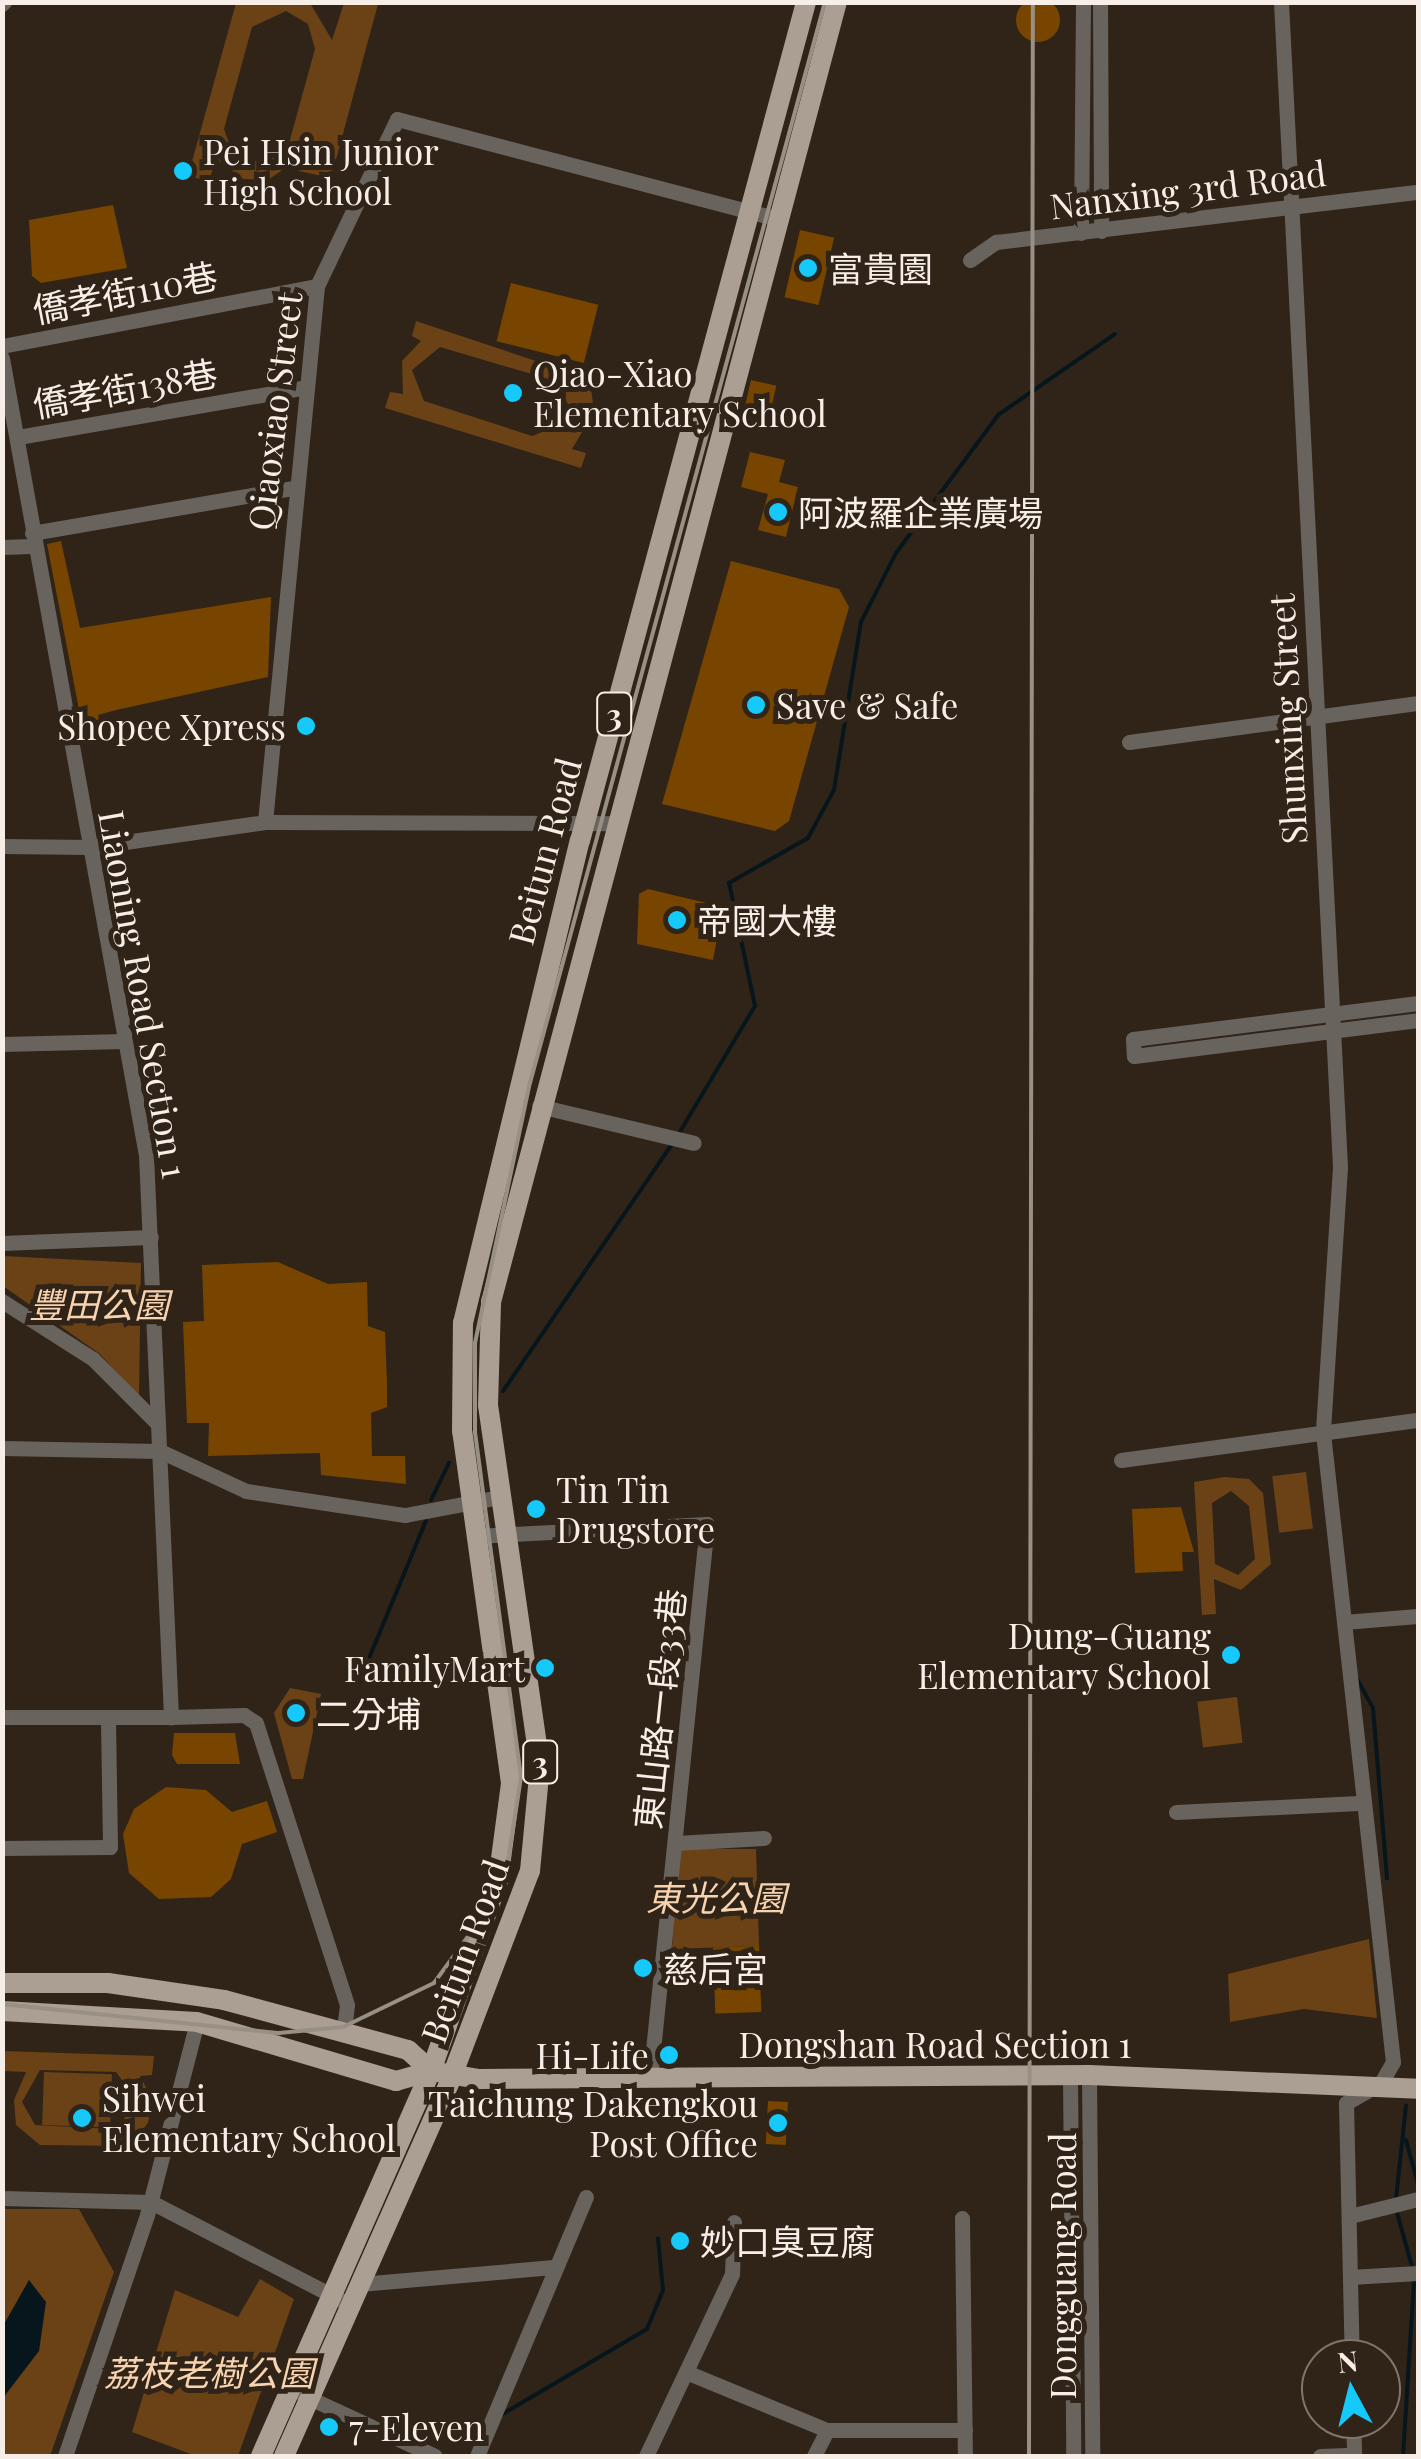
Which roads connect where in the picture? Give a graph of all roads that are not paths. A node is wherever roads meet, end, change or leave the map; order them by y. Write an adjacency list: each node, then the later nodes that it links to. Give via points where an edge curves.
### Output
1 (806, 2): 8 (main road, Beitun Road / 3)
2 (837, 2): 9 (main road, Beitun Road / 3)
3 (1083, 2): 11 (street)
4 (1100, 2): 10 (street)
5 (1281, 2): 7 (street, Shunxing Street)
6 (1418, 192): 7 (street, Nanxing 3rd Road)
7 (1292, 207): 10 (street, Nanxing 3rd Road); 22 (street, Shunxing Street)
8 (750, 211): 9 (street, Qiaoxiao Street); 13 (street, Qiaoxiao Street, via 396,119); 26 (main road, Beitun Road / 3)
9 (778, 218): 25 (main road, Beitun Road / 3)
10 (1102, 230): 11 (street, Nanxing 3rd Road)
11 (1081, 233): 12 (street, Nanxing 3rd Road, via 996,242)
12 (970, 260)
13 (317, 286): 14 (street, 僑孝街110巷); 16 (street, Qiaoxiao Street)
14 (2, 346)
15 (2, 358): 17 (street, Liaoning Road Section 1)
16 (301, 388): 17 (street, 僑孝街138巷); 18 (street, Qiaoxiao Street)
17 (18, 437): 19 (street, Liaoning Road Section 1)
18 (292, 488): 19 (street); 24 (street, Qiaoxiao Street)
19 (32, 540): 20 (street); 28 (street, Liaoning Road Section 1)
20 (2, 547)
21 (1418, 702): 22 (street)
22 (1317, 716): 23 (street); 31 (street, Shunxing Street)
23 (1129, 742)
24 (265, 822): 26 (street); 28 (street)
25 (615, 824): 26 (street); 34 (main road, Beitun Road / 3)
26 (584, 828): 46 (main road, Beitun Road / 3, via 470,1279 462,1432)
27 (2, 846): 28 (street)
28 (90, 847): 32 (street, Liaoning Road Section 1)
29 (1418, 1003): 31 (street)
30 (1418, 1020): 31 (street)
31 (1331, 1024): 31 (street, via 1133,1039 1134,1056); 41 (street, Shunxing Street, via 1339,1244)
32 (124, 1041): 33 (street); 36 (street, Liaoning Road Section 1)
33 (2, 1044)
34 (540, 1106): 35 (street); 45 (main road, Beitun Road / 3, via 491,1302 488,1405)
35 (690, 1142)
36 (151, 1237): 37 (street); 40 (street, Liaoning Road Section 1)
37 (2, 1244)
38 (2, 1301): 40 (street, via 93,1359)
39 (1418, 1420): 41 (street)
40 (156, 1422): 43 (street, Liaoning Road Section 1)
41 (1323, 1433): 44 (street); 50 (street, Shunxing Street)
42 (2, 1448): 43 (street)
43 (160, 1450): 46 (street, via 246,1491 422,1512); 52 (street, Liaoning Road Section 1)
44 (1121, 1460)
45 (500, 1497): 46 (street); 47 (main road, Beitun Road / 3)
46 (472, 1502): 48 (main road, Beitun Road / 3)
47 (505, 1532): 48 (street); 57 (street, 東山路一段33巷, via 707,1524); 63 (main road, Beitun Road / 3, via 536,1726 539,1824 520,1909)
48 (476, 1536): 63 (main road, Beitun Road / 3, via 510,1818 493,1904)
49 (1418, 1616): 50 (street)
50 (1344, 1622): 54 (street, Shunxing Street)
51 (2, 1717): 53 (street)
52 (171, 1717): 53 (street); 62 (street, via 244,1715 256,1723 348,2006)
53 (108, 1718): 58 (street, via 110,1846)
54 (1364, 1803): 55 (street); 66 (street, Shunxing Street, via 1393,2062)
55 (1176, 1812)
56 (764, 1838): 57 (street)
57 (676, 1843): 65 (street, 東山路一段33巷)
58 (2, 1848)
59 (2, 1983): 62 (main road, via 152,1987)
60 (2, 2011): 61 (main road, Dongshan Road Section 1)
61 (197, 2022): 63 (main road, Dongshan Road Section 1, via 396,2081); 71 (street)
62 (344, 2031): 63 (main road, via 408,2050)
63 (442, 2074): 65 (main road, Dongshan Road Section 1); 78 (main road, Beitun Road / 3); 79 (main road, Beitun Road / 3)
64 (1080, 2075): 65 (main road, Dongshan Road Section 1); 66 (main road, Dongshan Road Section 1); 93 (street, Dongguang Road); 94 (street, Dongguang Road)
65 (650, 2080)
66 (1381, 2084): 67 (main road, Dongshan Road Section 1); 72 (street, via 1346,2102)
67 (1418, 2089)
68 (586, 2197): 75 (street)
69 (2, 2198): 71 (street)
70 (1418, 2199): 72 (street)
71 (151, 2202): 79 (street); 85 (street)
72 (1350, 2216): 77 (street)
73 (962, 2218): 84 (street)
74 (734, 2222): 81 (street, via 732,2274)
75 (556, 2266): 78 (street); 89 (street)
76 (1418, 2273): 77 (street)
77 (1350, 2277): 80 (street)
78 (360, 2284): 79 (main road, Beitun Road / 3)
79 (342, 2300): 82 (main road, Beitun Road / 3)
80 (1352, 2339)
81 (686, 2372): 83 (street); 90 (street)
82 (300, 2394): 86 (main road, Beitun Road / 3); 87 (main road, Beitun Road / 3); 88 (street)
83 (827, 2430): 84 (street); 91 (street)
84 (965, 2430): 92 (street)
85 (65, 2456)
86 (261, 2456)
87 (284, 2456)
88 (435, 2456)
89 (477, 2456)
90 (646, 2456)
91 (814, 2456)
92 (965, 2456)
93 (1073, 2456)
94 (1092, 2456)
95 (1320, 2456): 96 (street)
96 (1354, 2456)

